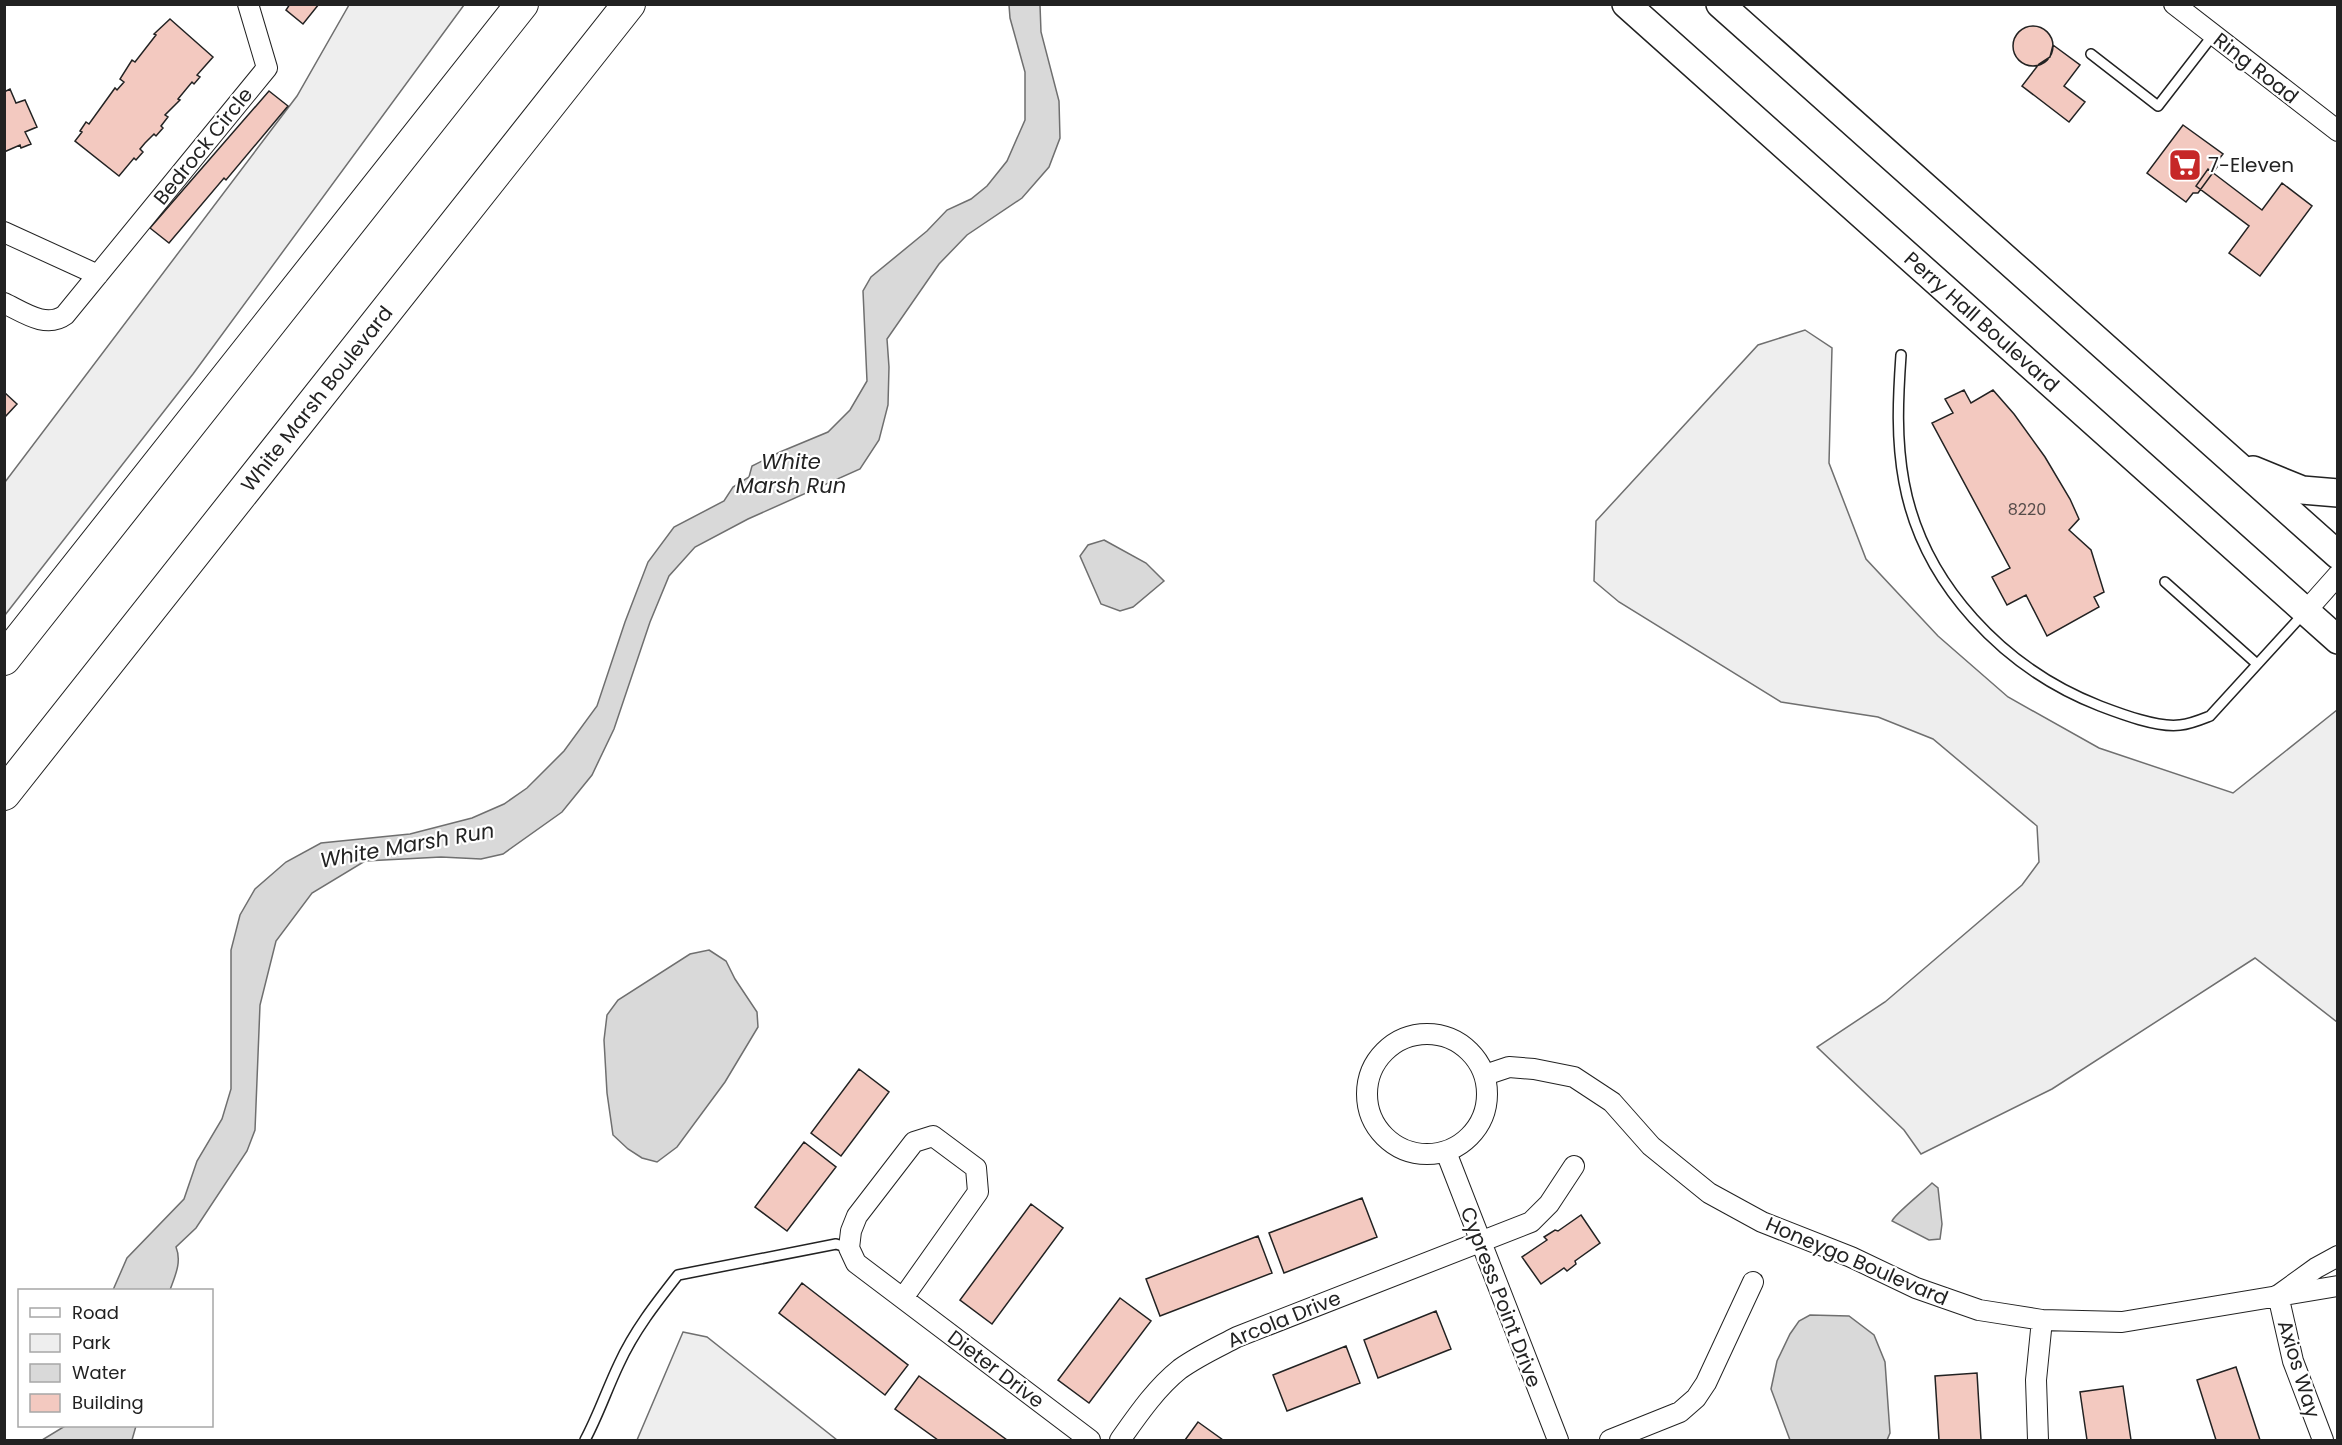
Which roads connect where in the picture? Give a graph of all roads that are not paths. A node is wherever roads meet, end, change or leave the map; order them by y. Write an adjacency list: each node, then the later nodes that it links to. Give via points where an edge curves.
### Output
1 (522, 4): 21 (highway)
2 (631, 4): 23 (highway, White Marsh Boulevard)
3 (1626, 4): 19 (main road, Perry Hall Boulevard)
4 (1720, 4): 14 (main road)
5 (2174, 4): 7 (street, Ring Road)
6 (248, 5): 11 (street, Bedrock Circle, via 267,69)
7 (2213, 35): 8 (lane, via 2158,106); 9 (street, Ring Road)
8 (2091, 54)
9 (2337, 131)
10 (4, 232): 11 (street)
11 (98, 275): 12 (street, Bedrock Circle, via 58,320 37,319)
12 (4, 303)
13 (1901, 355): 22 (lane, via 1899,450 1916,522 1948,586 1994,640 2020,662 2082,698 2121,713 2177,726 2210,716)
14 (2234, 462): 15 (main road, via 2302,490); 16 (main road)
15 (2337, 493)
16 (2337, 555)
17 (2337, 574): 19 (street)
18 (2165, 582): 22 (lane)
19 (2306, 611): 20 (main road, Perry Hall Boulevard); 22 (lane)
20 (2337, 640)
21 (4, 659)
22 (2257, 664)
23 (4, 794)
24 (1485, 1075): 25 (street, via 1488,1094 1484,1114 1475,1131); 25 (street, via 1475,1057 1460,1044 1442,1036 1421,1034 1388,1050 1374,1068 1368,1088 1369,1107 1388,1140 1405,1150 1424,1154); 34 (street, Honeygo Boulevard, via 1509,1067 1574,1077 1612,1102 1651,1146 1709,1193 1762,1222 1916,1288 1978,1310)
25 (1446, 1152): 27 (street, Cypress Point Drive)
26 (1574, 1166): 27 (street, Arcola Drive, via 1549,1204 1531,1222)
27 (1479, 1242): 37 (street, Arcola Drive, via 1207,1352 1179,1370 1159,1390); 38 (street, Cypress Point Drive)
28 (849, 1248): 33 (street, Dieter Drive, via 856,1263); 33 (street, via 857,1216 914,1142 933,1136 976,1168 978,1192); 35 (lane, via 836,1244 678,1275 636,1331)
29 (2337, 1256): 32 (street, Honeygo Boulevard)
30 (1753, 1282): 39 (street, via 1696,1398 1680,1412)
31 (2337, 1286): 32 (street, Honeygo Boulevard)
32 (2278, 1295): 34 (street, Honeygo Boulevard, via 2122,1322); 41 (street, Axios Way, via 2293,1361)
33 (903, 1298): 36 (street, Dieter Drive)
34 (2042, 1320): 40 (street, via 2036,1380)
35 (585, 1440)
36 (1090, 1440)
37 (1120, 1440)
38 (1558, 1440)
39 (1610, 1440)
40 (2038, 1440)
41 (2323, 1440)

